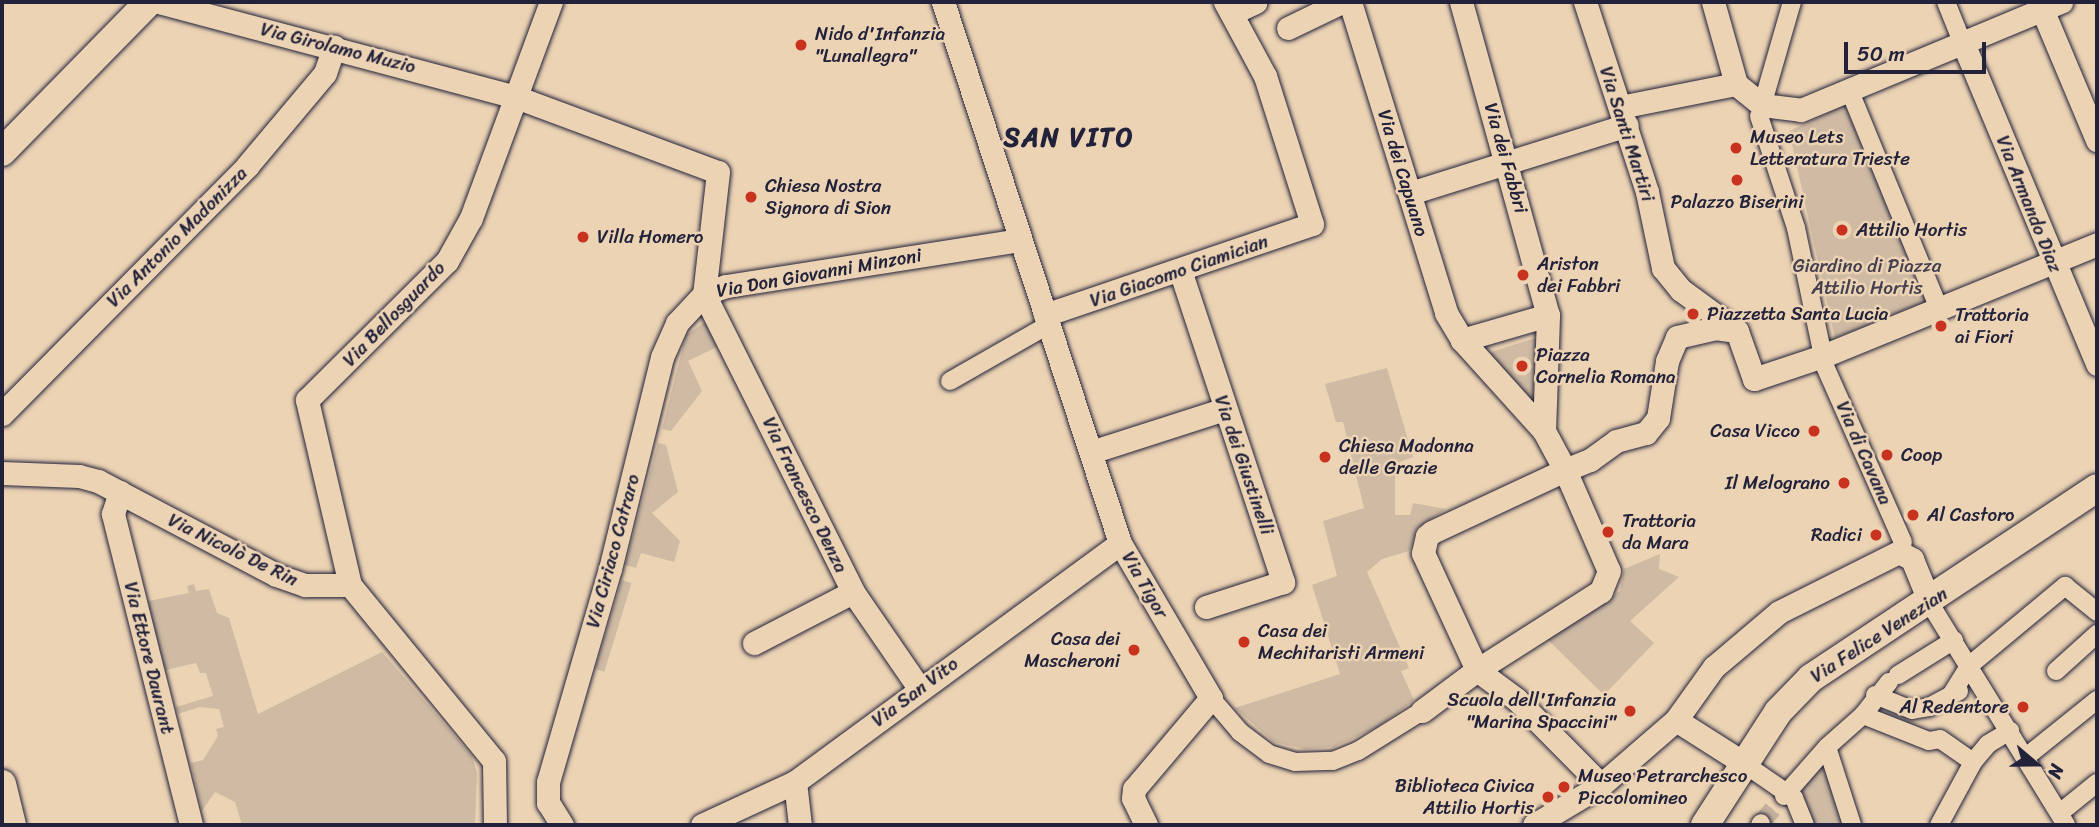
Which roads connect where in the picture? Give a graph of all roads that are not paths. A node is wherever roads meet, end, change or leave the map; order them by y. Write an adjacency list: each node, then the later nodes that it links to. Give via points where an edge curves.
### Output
1 (149, 2): 25 (street)
2 (159, 2): 17 (street, Via Girolamo Muzio)
3 (551, 2): 21 (street, Via Bellosguardo)
4 (943, 2): 28 (street, Via Tigor)
5 (1256, 2): 14 (street)
6 (1342, 2): 15 (street)
7 (1350, 2): 27 (street, Via dei Capuano)
8 (1461, 2): 26 (street, Via dei Fabbri)
9 (1585, 2): 22 (street, Via Santi Martiri)
10 (1713, 2): 18 (street)
11 (1792, 2): 19 (street)
12 (1945, 2): 16 (street, Via Armando Diaz)
13 (2048, 4): 16 (street); 24 (street)
14 (1228, 7): 31 (street, Via Giacomo Ciamician, via 1265,76 1312,224)
15 (1288, 28)
16 (1961, 39): 20 (street); 30 (street, Via Armando Diaz)
17 (334, 47): 21 (street, Via Girolamo Muzio); 42 (street, Via Antonio Madonizza, via 325,73 247,166)
18 (1736, 84): 20 (street, via 1762,105 1787,110); 22 (street)
19 (1766, 92)
20 (1851, 94): 33 (street)
21 (516, 97): 32 (street, Via Don Giovanni Minzoni, via 718,172); 51 (street, Via Bellosguardo, via 471,218 447,261 307,400)
22 (1624, 116): 26 (street); 36 (street, Via Santi Martiri, via 1663,268 1681,290)
23 (1759, 116): 38 (street, Via di Cavana, via 1796,228)
24 (2097, 140)
25 (2, 152)
26 (1508, 162): 27 (street); 34 (street, Via dei Fabbri)
27 (1410, 193): 37 (street, Via dei Capuano, via 1448,321)
28 (1020, 240): 32 (street, Via Don Giovanni Minzoni, via 726,286); 35 (street, Via Tigor)
29 (2097, 244): 30 (street)
30 (2053, 263): 33 (street); 39 (street, Via Armando Diaz)
31 (1180, 270): 35 (street, Via Giacomo Ciamician); 41 (street, Via dei Giustinelli)
32 (704, 294): 52 (street, Via Francesco Denza); 82 (street, Via Ciriaco Catraro, via 677,323 662,357 610,569 548,782)
33 (1937, 305): 38 (street)
34 (1548, 315): 37 (street); 43 (street)
35 (1046, 320): 40 (street); 44 (street, Via Tigor)
36 (1737, 331): 38 (street, via 1754,379); 45 (street, via 1715,328 1677,337 1667,361 1653,428 1616,441)
37 (1462, 341): 43 (street)
38 (1823, 356): 50 (street, Via di Cavana)
39 (2097, 364)
40 (950, 381)
41 (1225, 409): 44 (street); 54 (street, Via dei Giustinelli, via 1283,582)
42 (2, 414)
43 (1544, 431): 45 (street)
44 (1091, 452): 49 (street, Via Tigor)
45 (1565, 470): 60 (street, Via Tigor, via 1606,561 1608,579 1601,590); 60 (street, via 1433,532 1423,541 1423,553)
46 (2, 473): 48 (street, Via Nicolò De Rin, via 79,476)
47 (2097, 488): 53 (street, Via Felice Venezian)
48 (120, 492): 51 (street, Via Nicolò De Rin, via 276,575 305,585); 84 (street, Via Ettore Daurant, via 113,514)
49 (1120, 543): 63 (street, Via San Vito); 66 (street, Via Tigor)
50 (1903, 547): 53 (street, Via di Cavana, via 1913,559); 70 (street, via 1779,611 1714,667)
51 (350, 585): 85 (street, via 494,761)
52 (853, 592): 58 (street); 63 (street, Via Francesco Denza)
53 (1931, 605): 57 (street, Via di Cavana); 75 (street, Via Felice Venezian, via 1811,678 1778,712)
54 (1206, 607)
55 (2097, 612): 59 (street, via 2065,586)
56 (2097, 634): 61 (street)
57 (1954, 640): 59 (street, Via di Cavana); 64 (street)
58 (754, 643)
59 (1970, 664): 62 (street, Via di Cavana); 65 (street)
60 (1477, 670): 68 (street, Via Tigor); 79 (street, via 1516,699)
61 (2056, 671)
62 (1980, 681): 65 (street); 71 (street, Via di Cavana)
63 (919, 688): 76 (street, Via San Vito)
64 (1875, 695): 65 (street, via 1912,710); 69 (street)
65 (1951, 695)
66 (1210, 698): 68 (street, Via Tigor, via 1240,732 1269,754 1295,762 1334,761); 88 (street, via 1135,789 1133,798)
67 (2097, 700): 73 (street)
68 (1422, 711)
69 (1863, 715): 72 (street); 74 (street, via 1929,741 1940,739)
70 (1676, 720): 75 (street); 79 (street)
71 (2010, 731): 73 (street, Via di Cavana); 74 (street, via 1988,744)
72 (1827, 747): 80 (street); 92 (street)
73 (2026, 757): 81 (street, Via di Cavana)
74 (1973, 762): 93 (street)
75 (1747, 766): 80 (street); 90 (street, Via Felice Venezian)
76 (795, 782): 86 (street, Via San Vito); 87 (street)
77 (2097, 783): 81 (street)
78 (2, 784): 83 (street)
79 (1601, 785): 89 (street)
80 (1786, 794): 91 (street, via 1794,798)
81 (2064, 819)
82 (553, 822)
83 (12, 825)
84 (191, 825)
85 (495, 825)
86 (702, 825)
87 (800, 825)
88 (1146, 825)
89 (1534, 825)
90 (1705, 825)
91 (1804, 825)
92 (1852, 825)
93 (1939, 825)

